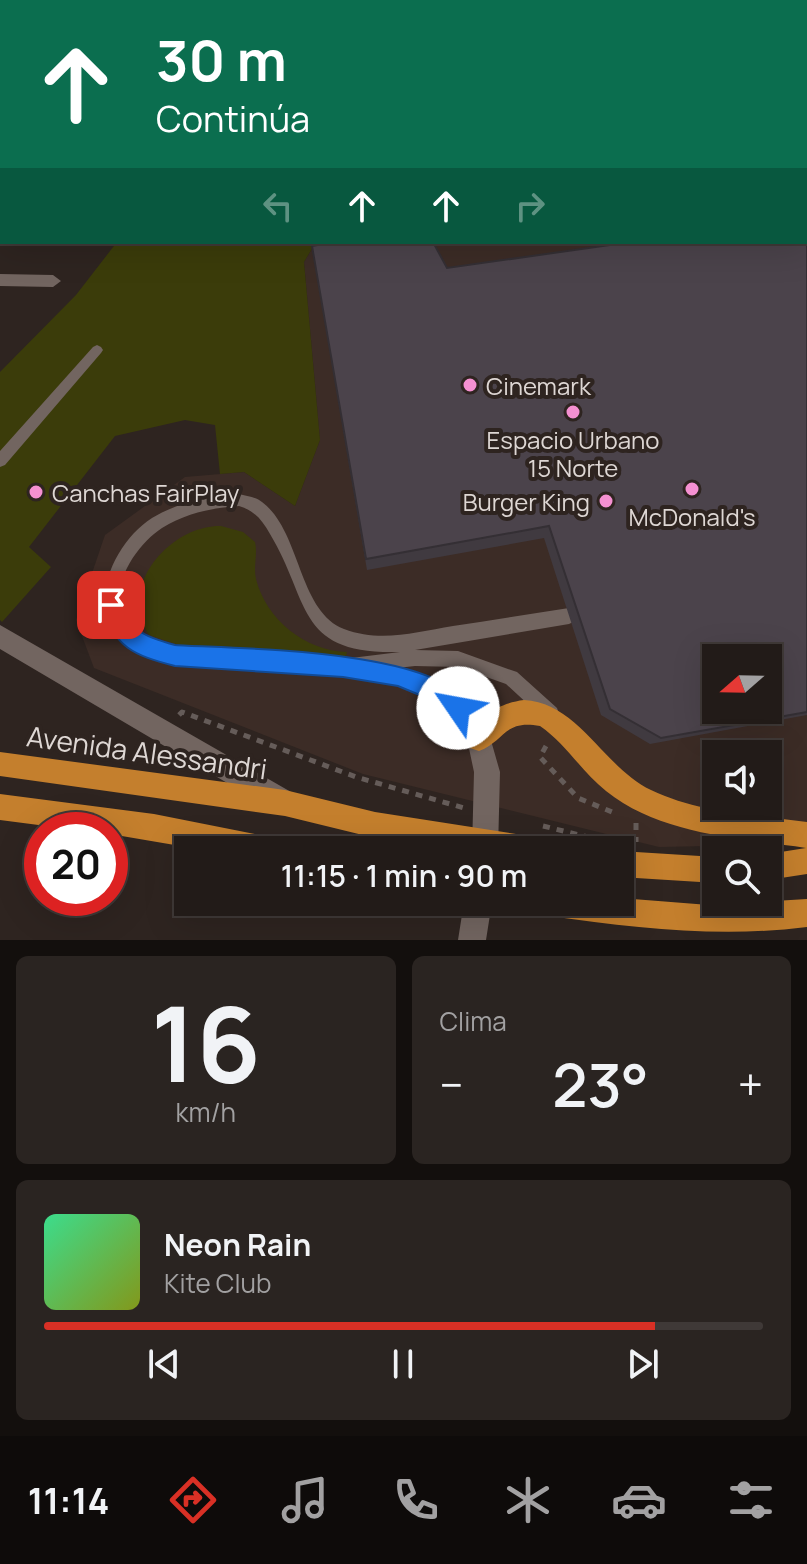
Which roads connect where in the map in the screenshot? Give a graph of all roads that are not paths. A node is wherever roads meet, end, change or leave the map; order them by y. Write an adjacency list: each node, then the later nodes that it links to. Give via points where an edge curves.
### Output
1 (0, 280): 2 (street)
2 (53, 281)
3 (97, 350): 4 (lane)
4 (0, 461)
5 (569, 616): 7 (lane, via 394,644 354,639 329,630 313,612 277,531 263,511 245,500 188,507 134,541 117,566 111,605 117,624 151,649 175,656)
6 (0, 636): 11 (street, Avenida Alessandri)
7 (343, 667): 8 (lane, via 458,659 511,678); 9 (lane, via 398,676 429,688 458,708)
8 (559, 722): 9 (main road, via 533,712 508,714); 13 (main road, via 596,768 643,801 695,819)
9 (479, 739): 16 (street, via 487,772)
10 (0, 764): 11 (main road, Avenida Alessandri)
11 (285, 803): 15 (main road, Avenida Alessandri)
12 (0, 807): 14 (main road)
13 (807, 835)
14 (199, 836)
15 (445, 836)
16 (485, 836)
17 (634, 856): 20 (main road)
18 (807, 861): 19 (main road)
19 (782, 865)
20 (702, 868)
21 (807, 913): 22 (main road, via 733,920)
22 (634, 914)
23 (476, 916): 24 (street)
24 (472, 940)

